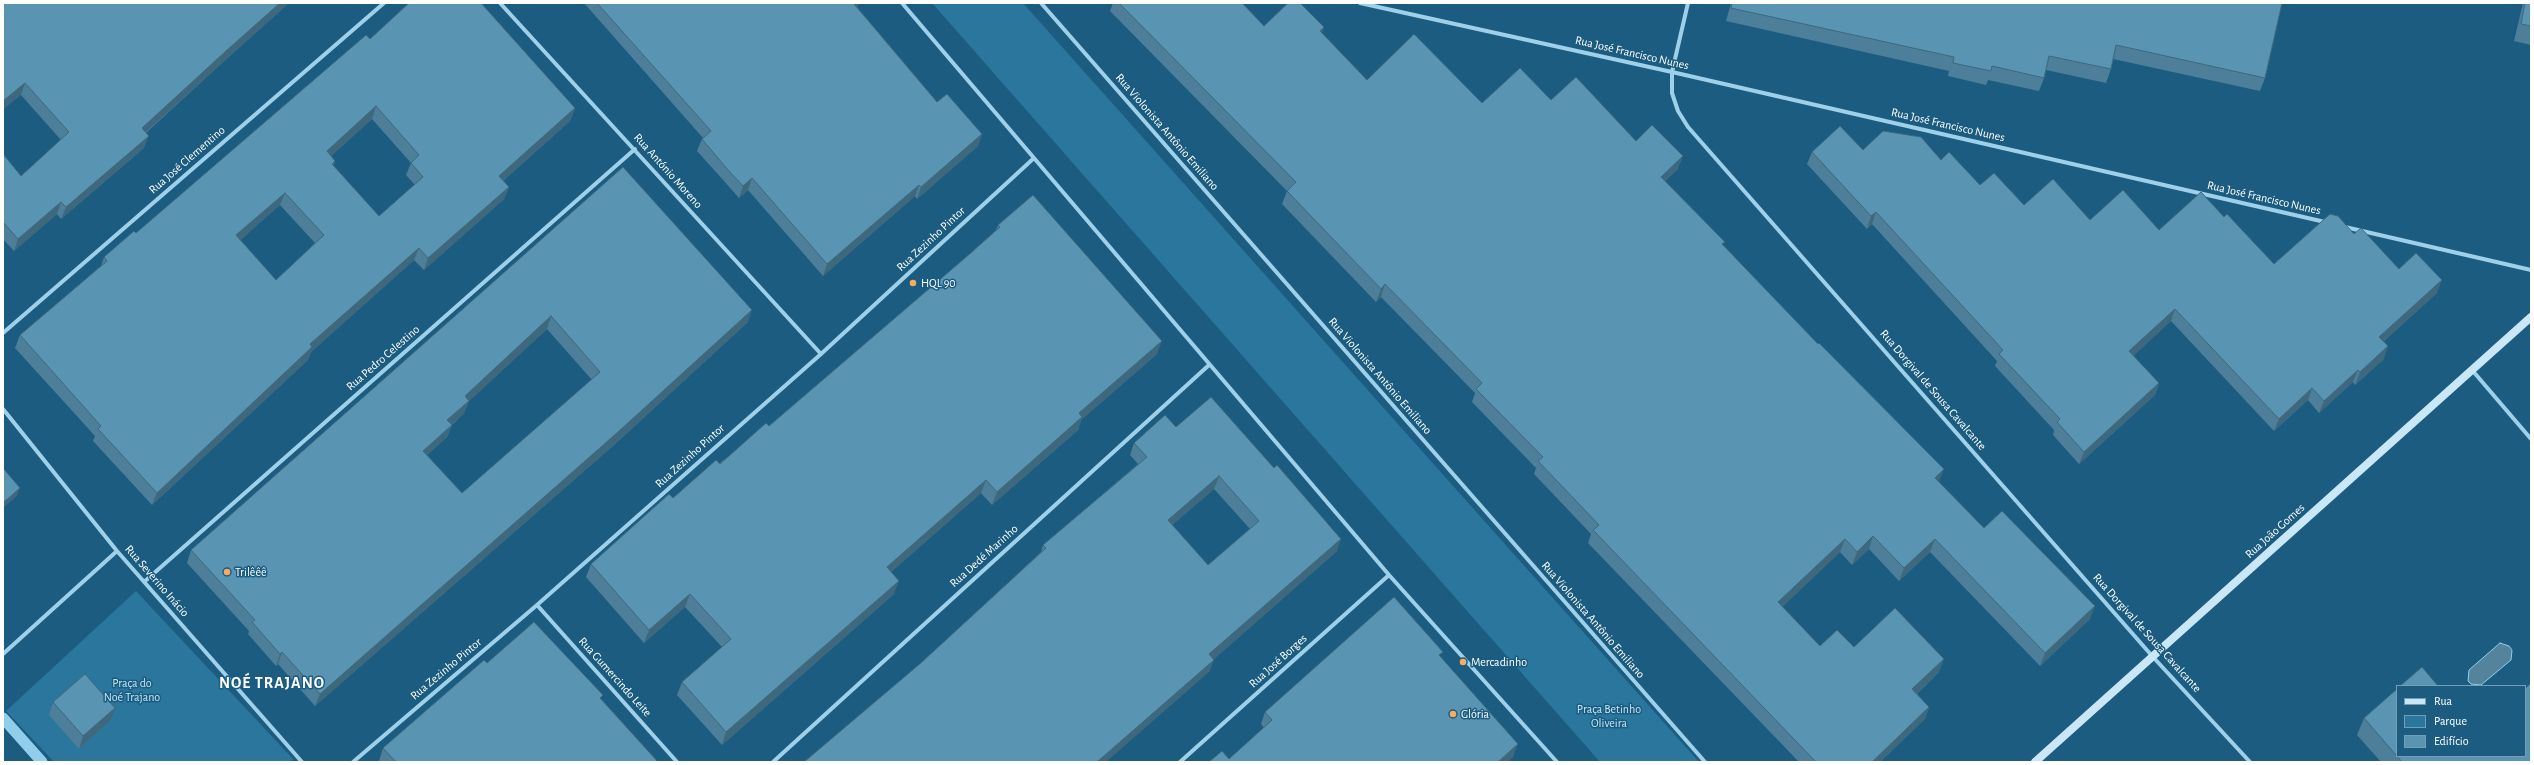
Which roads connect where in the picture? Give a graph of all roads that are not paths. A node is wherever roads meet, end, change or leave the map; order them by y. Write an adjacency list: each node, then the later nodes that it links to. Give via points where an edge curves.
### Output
1 (384, 3): 14 (street, Rua José Clementino)
2 (500, 3): 8 (street, Rua António Moreno)
3 (902, 3): 9 (street)
4 (1040, 3): 32 (street, Rua Violonista Antônio Emiliano)
5 (1360, 3): 7 (street, Rua José Francisco Nunes)
6 (1688, 3): 7 (street, Rua Dorgival de Sousa Cavalcante)
7 (1672, 72): 10 (street, Rua José Francisco Nunes); 25 (street, Rua Dorgival de Sousa Cavalcante, via 1672,93 1678,111 1688,127)
8 (635, 149): 15 (street, Rua António Moreno); 22 (street, Rua Pedro Celestino)
9 (1034, 158): 15 (street, Rua Zezinho Pintor); 16 (street)
10 (2330, 224)
11 (2338, 225): 12 (street)
12 (2531, 270)
13 (2531, 317): 17 (street, Rua João Gomes)
14 (3, 333)
15 (821, 354): 23 (street, Rua Zezinho Pintor)
16 (1209, 365): 21 (street); 29 (street, Rua Dedé Marinho)
17 (2472, 370): 19 (street); 25 (street, Rua João Gomes)
18 (3, 409): 20 (street, Rua Severino Inácio)
19 (2531, 439)
20 (116, 551): 22 (street, Rua Severino Inácio); 24 (street)
21 (1389, 576): 30 (street, Rua José Borges); 31 (street)
22 (144, 582): 26 (street, Rua Severino Inácio)
23 (537, 605): 27 (street, Rua Zezinho Pintor); 28 (street, Rua Gumercindo Leite)
24 (3, 654)
25 (2153, 657): 33 (street, Rua João Gomes); 34 (street, Rua Dorgival de Sousa Cavalcante)
26 (302, 762)
27 (353, 762)
28 (677, 762)
29 (773, 762)
30 (1180, 762)
31 (1557, 762)
32 (1704, 762)
33 (2035, 762)
34 (2250, 762)

